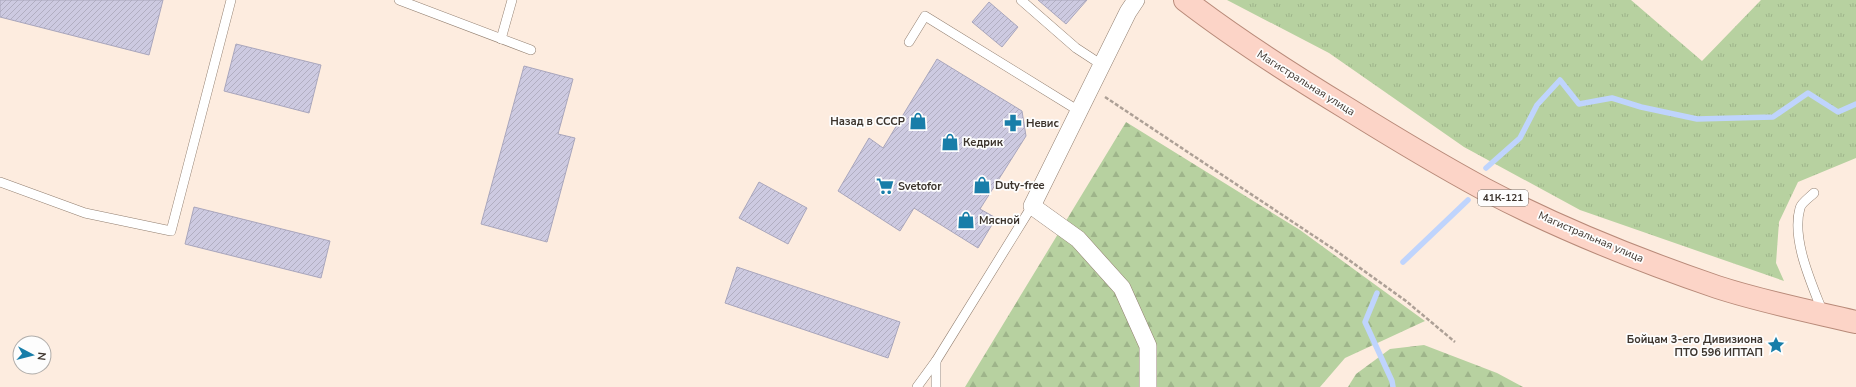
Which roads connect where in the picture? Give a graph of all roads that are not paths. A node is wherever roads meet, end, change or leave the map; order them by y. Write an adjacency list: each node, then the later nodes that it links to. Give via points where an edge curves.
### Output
1 (231, 0): 12 (lane, via 171,231 85,213)
2 (399, 0): 7 (lane)
3 (512, 0): 7 (lane)
4 (1020, 0): 10 (lane, via 1076,48)
5 (1136, 0): 10 (street)
6 (1185, 0): 15 (main road, Магистральная улица / 41К-121, via 1270,61 1413,149 1492,193 1552,222 1663,267 1770,303)
7 (501, 39): 9 (lane)
8 (909, 42): 11 (lane, via 925,16)
9 (531, 50)
10 (1102, 65): 11 (street)
11 (1079, 111): 14 (street)
12 (0, 182)
13 (1814, 192): 15 (lane, via 1800,207 1797,228 1806,269)
14 (1032, 206): 17 (lane); 20 (street, via 1078,239 1122,288 1148,346)
15 (1824, 314): 16 (main road, Магистральная улица / 41К-121)
16 (1856, 322)
17 (936, 361): 18 (lane); 19 (lane)
18 (917, 387)
19 (936, 387)
20 (1148, 387)

